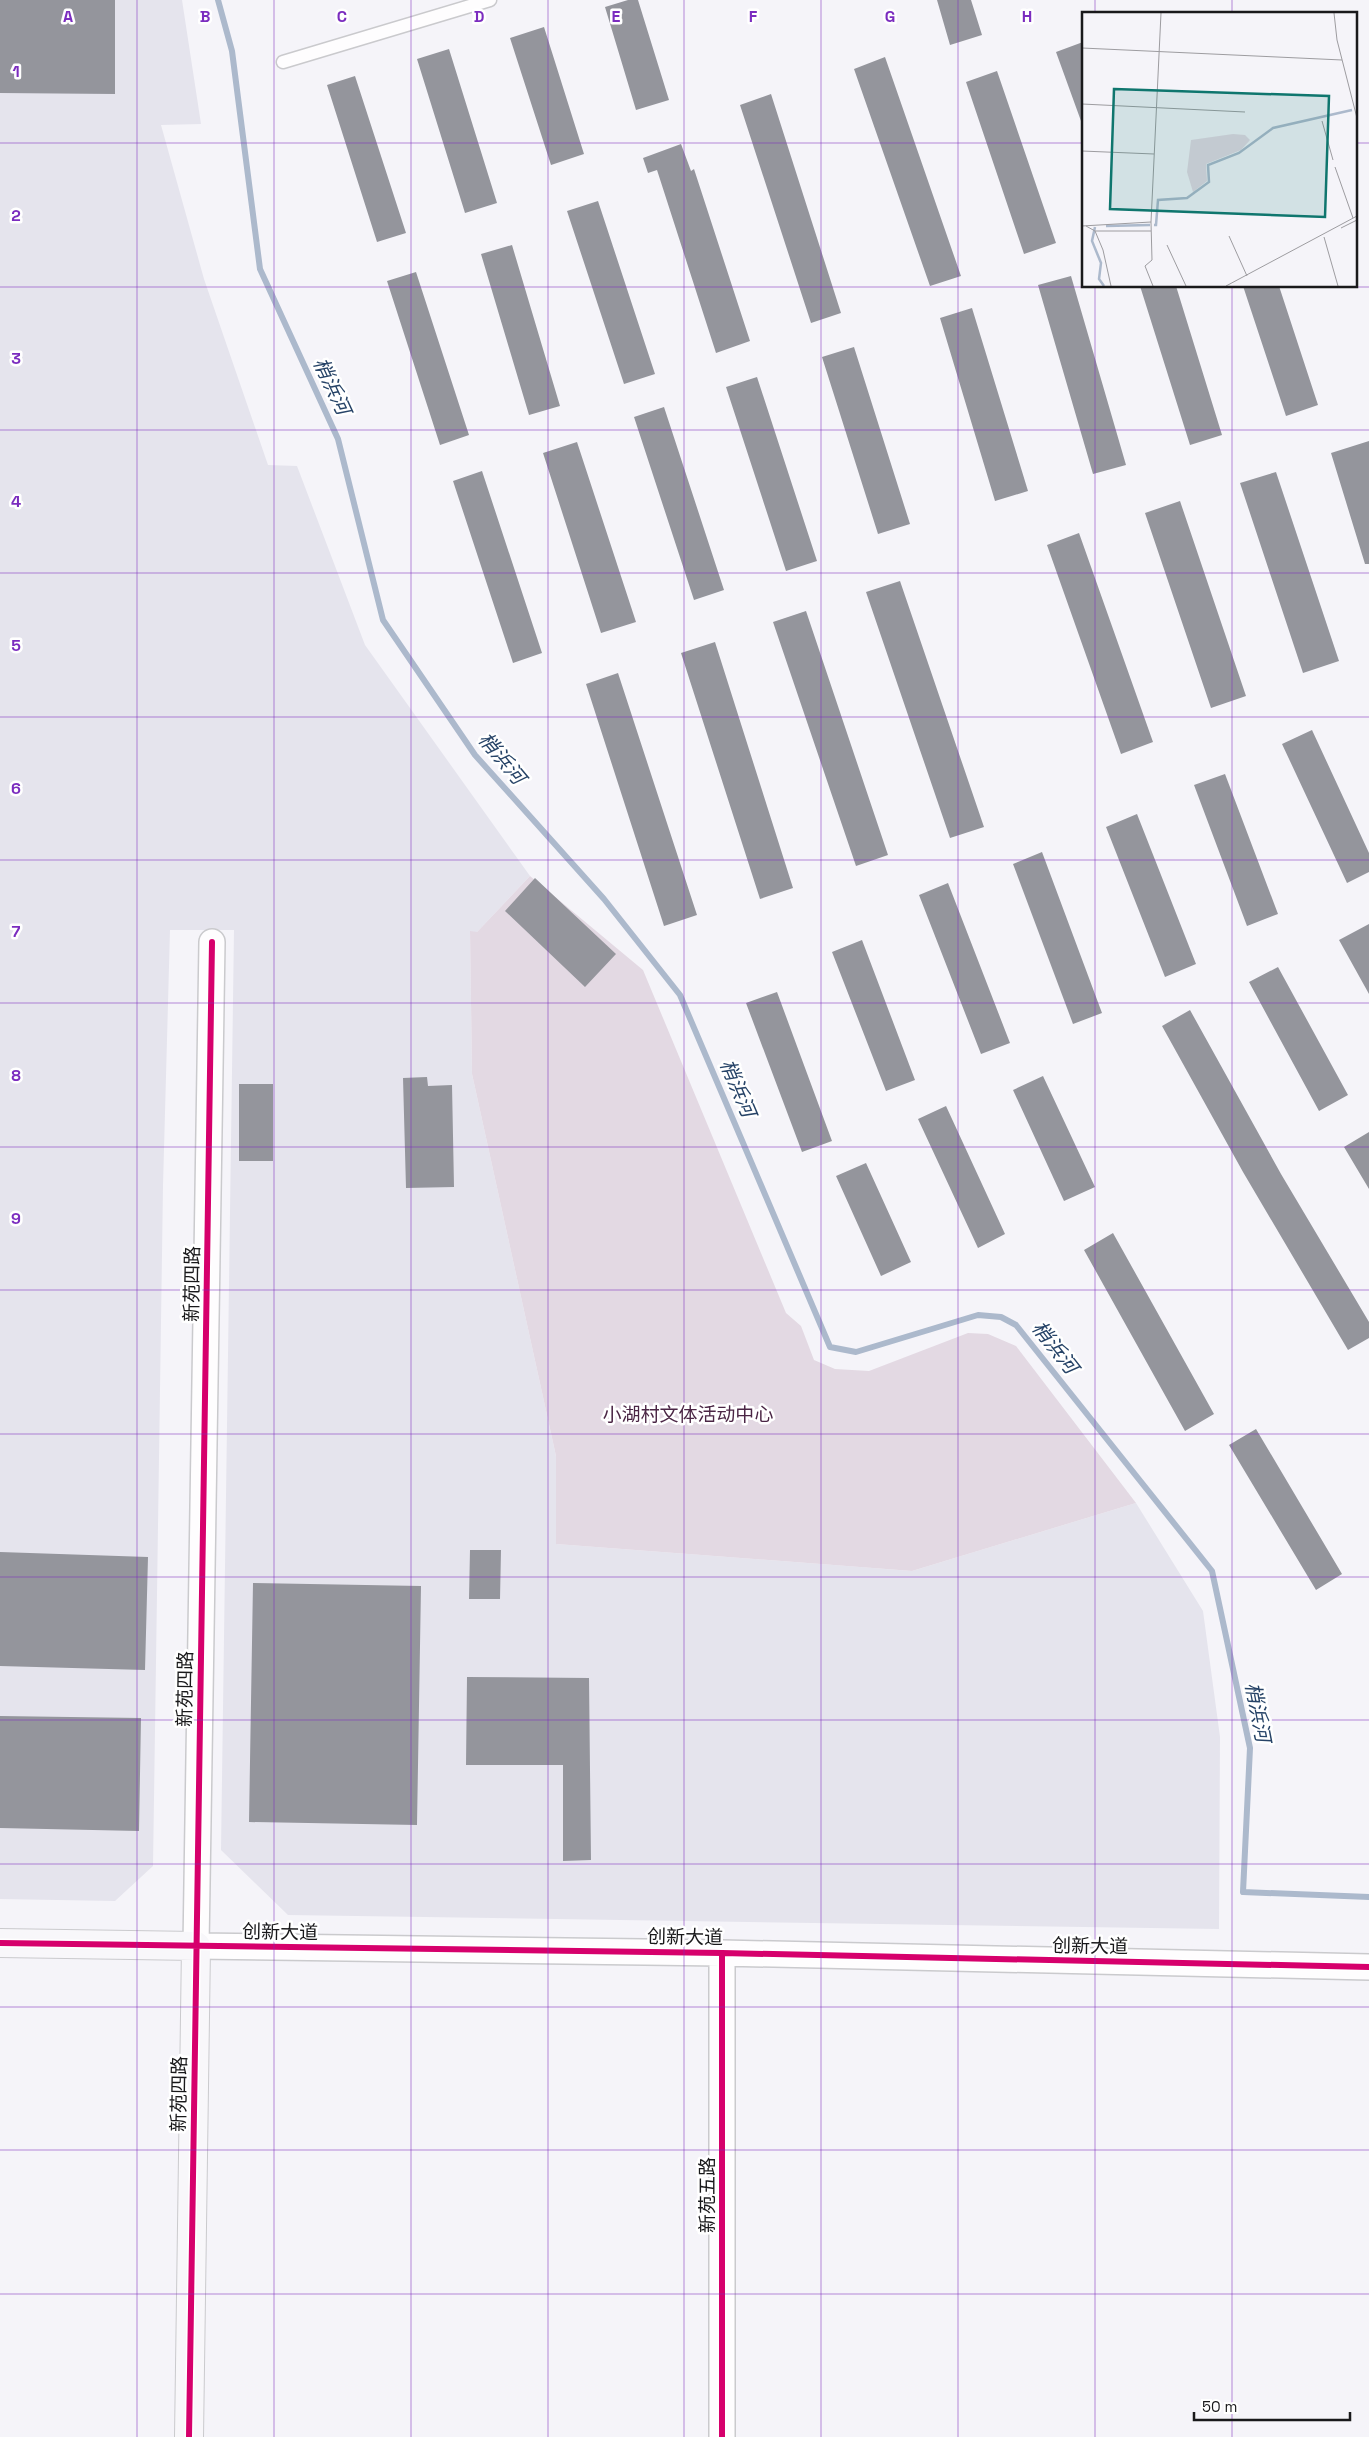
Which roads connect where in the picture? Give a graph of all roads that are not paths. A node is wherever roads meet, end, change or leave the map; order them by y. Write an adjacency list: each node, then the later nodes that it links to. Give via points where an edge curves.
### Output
1 (490, 0): 2 (lane)
2 (283, 62)
3 (212, 942): 5 (street, 新苑四路)
4 (0, 1943): 5 (street, 创新大道)
5 (196, 1946): 6 (street, 创新大道); 8 (street, 新苑四路)
6 (722, 1953): 7 (street, 创新大道); 9 (street, 新苑五路)
7 (1369, 1967)
8 (189, 2437)
9 (722, 2437)

